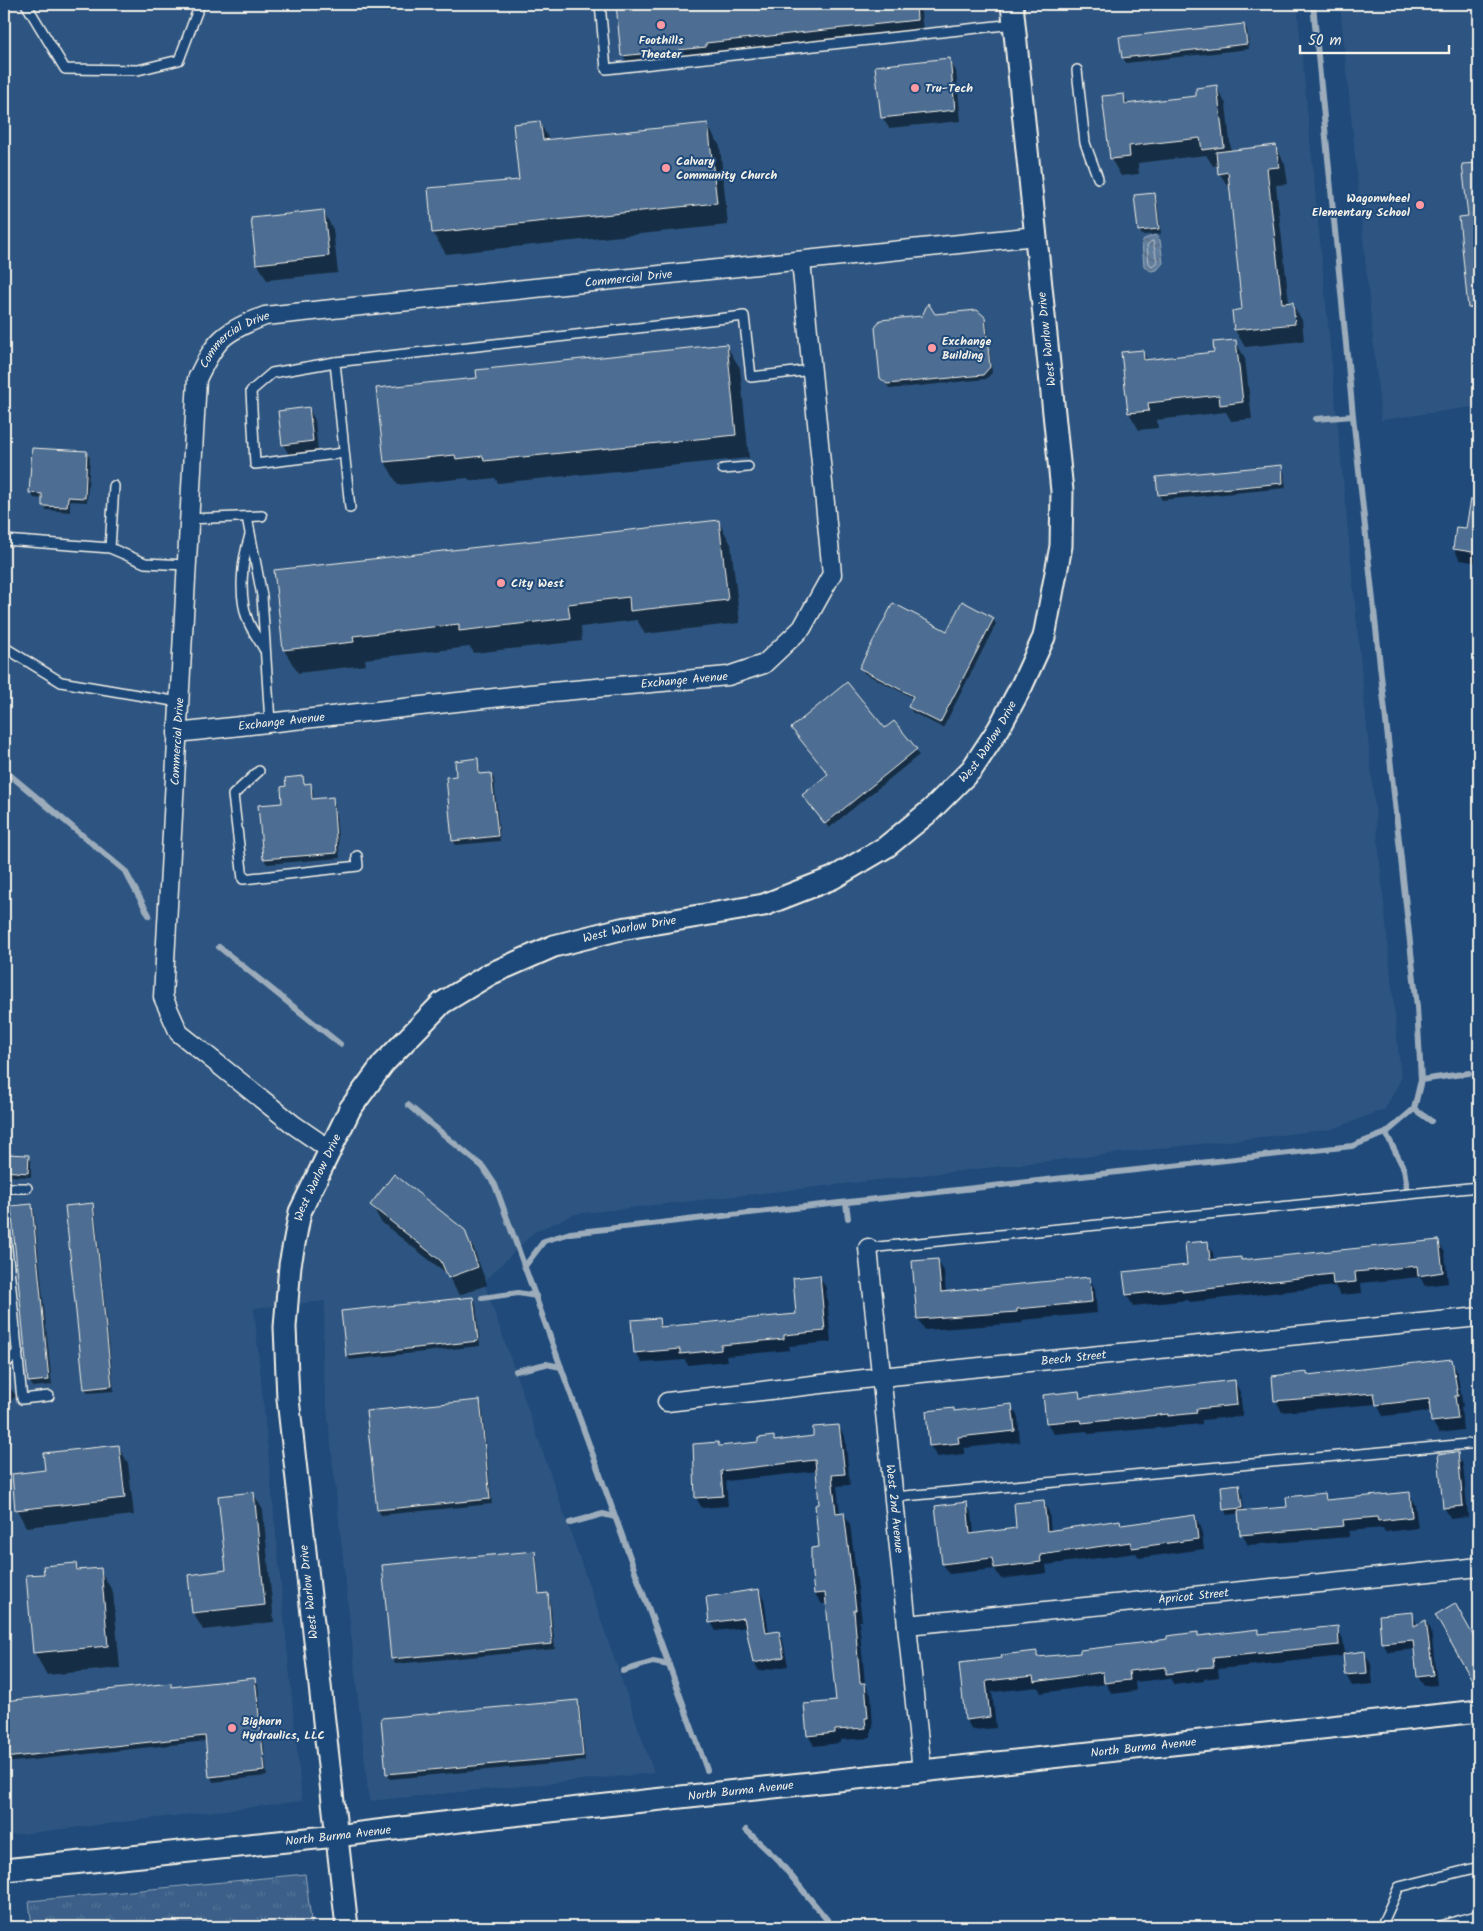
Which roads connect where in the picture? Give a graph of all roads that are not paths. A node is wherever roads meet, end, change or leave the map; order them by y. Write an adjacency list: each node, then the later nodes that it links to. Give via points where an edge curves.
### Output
1 (26, 4): 2 (lane, via 65,69 138,70 179,60)
2 (200, 4)
3 (600, 4): 4 (lane, via 606,68)
4 (1013, 14): 7 (street, West Warlow Drive)
5 (1078, 70): 6 (lane, via 1086,142)
6 (1098, 178)
7 (1036, 236): 8 (street, Commercial Drive); 30 (street, West Warlow Drive, via 1062,491 1061,546 1044,637 1000,728 972,769 930,812 886,847 833,878 764,905 621,929 554,946 490,974 442,1003 383,1064 350,1109)
8 (801, 261): 10 (street, Exchange Avenue); 18 (street, Commercial Drive, via 265,316 236,327 212,348 197,379)
9 (335, 362): 10 (lane, via 744,316 751,377); 11 (lane); 11 (lane, via 272,373 251,391 255,464)
10 (812, 370): 26 (street, Exchange Avenue, via 832,574 802,628 764,664 728,676)
11 (344, 453): 15 (lane)
12 (748, 467): 13 (lane)
13 (723, 470)
14 (114, 486): 21 (lane)
15 (350, 508)
16 (262, 516): 17 (lane)
17 (247, 517): 18 (lane); 19 (lane)
18 (188, 520): 22 (street, Commercial Drive)
19 (250, 534): 24 (lane, via 262,596); 24 (lane, via 245,552 243,585 248,620)
20 (4, 540): 21 (lane)
21 (110, 548): 22 (lane, via 145,563)
22 (186, 566): 25 (street, Commercial Drive)
23 (4, 647): 25 (lane, via 61,682)
24 (265, 652): 26 (lane)
25 (179, 702): 27 (street, Commercial Drive)
26 (270, 723): 27 (street, Exchange Avenue)
27 (177, 733): 30 (street, Commercial Drive, via 163,997 178,1033)
28 (259, 771): 29 (lane, via 233,795 243,879 358,866)
29 (357, 856)
30 (329, 1149): 51 (street, West Warlow Drive, via 300,1212 290,1265 285,1327 288,1399)
31 (1479, 1187): 35 (lane)
32 (4, 1188): 33 (lane)
33 (27, 1188)
34 (4, 1218): 36 (lane)
35 (868, 1248): 42 (street, West 2nd Avenue)
36 (5, 1250): 37 (lane)
37 (12, 1298): 38 (lane); 40 (lane)
38 (4, 1306)
39 (1479, 1317): 42 (street, Beech Street)
40 (18, 1352): 41 (lane); 43 (lane, via 22,1399)
41 (4, 1364)
42 (881, 1376): 44 (street, Beech Street); 46 (street, West 2nd Avenue)
43 (49, 1396)
44 (667, 1402)
45 (1479, 1443): 46 (lane)
46 (894, 1498): 48 (street, West 2nd Avenue)
47 (1479, 1567): 48 (street, Apricot Street)
48 (907, 1625): 50 (street, West 2nd Avenue)
49 (1479, 1711): 50 (street, North Burma Avenue)
50 (922, 1771): 51 (street, North Burma Avenue)
51 (336, 1836): 53 (street, North Burma Avenue); 55 (street, West Warlow Drive)
52 (1479, 1867): 56 (lane, via 1399,1887)
53 (4, 1870)
54 (1479, 1915): 57 (lane)
55 (348, 1927)
56 (1381, 1927)
57 (1436, 1927)

